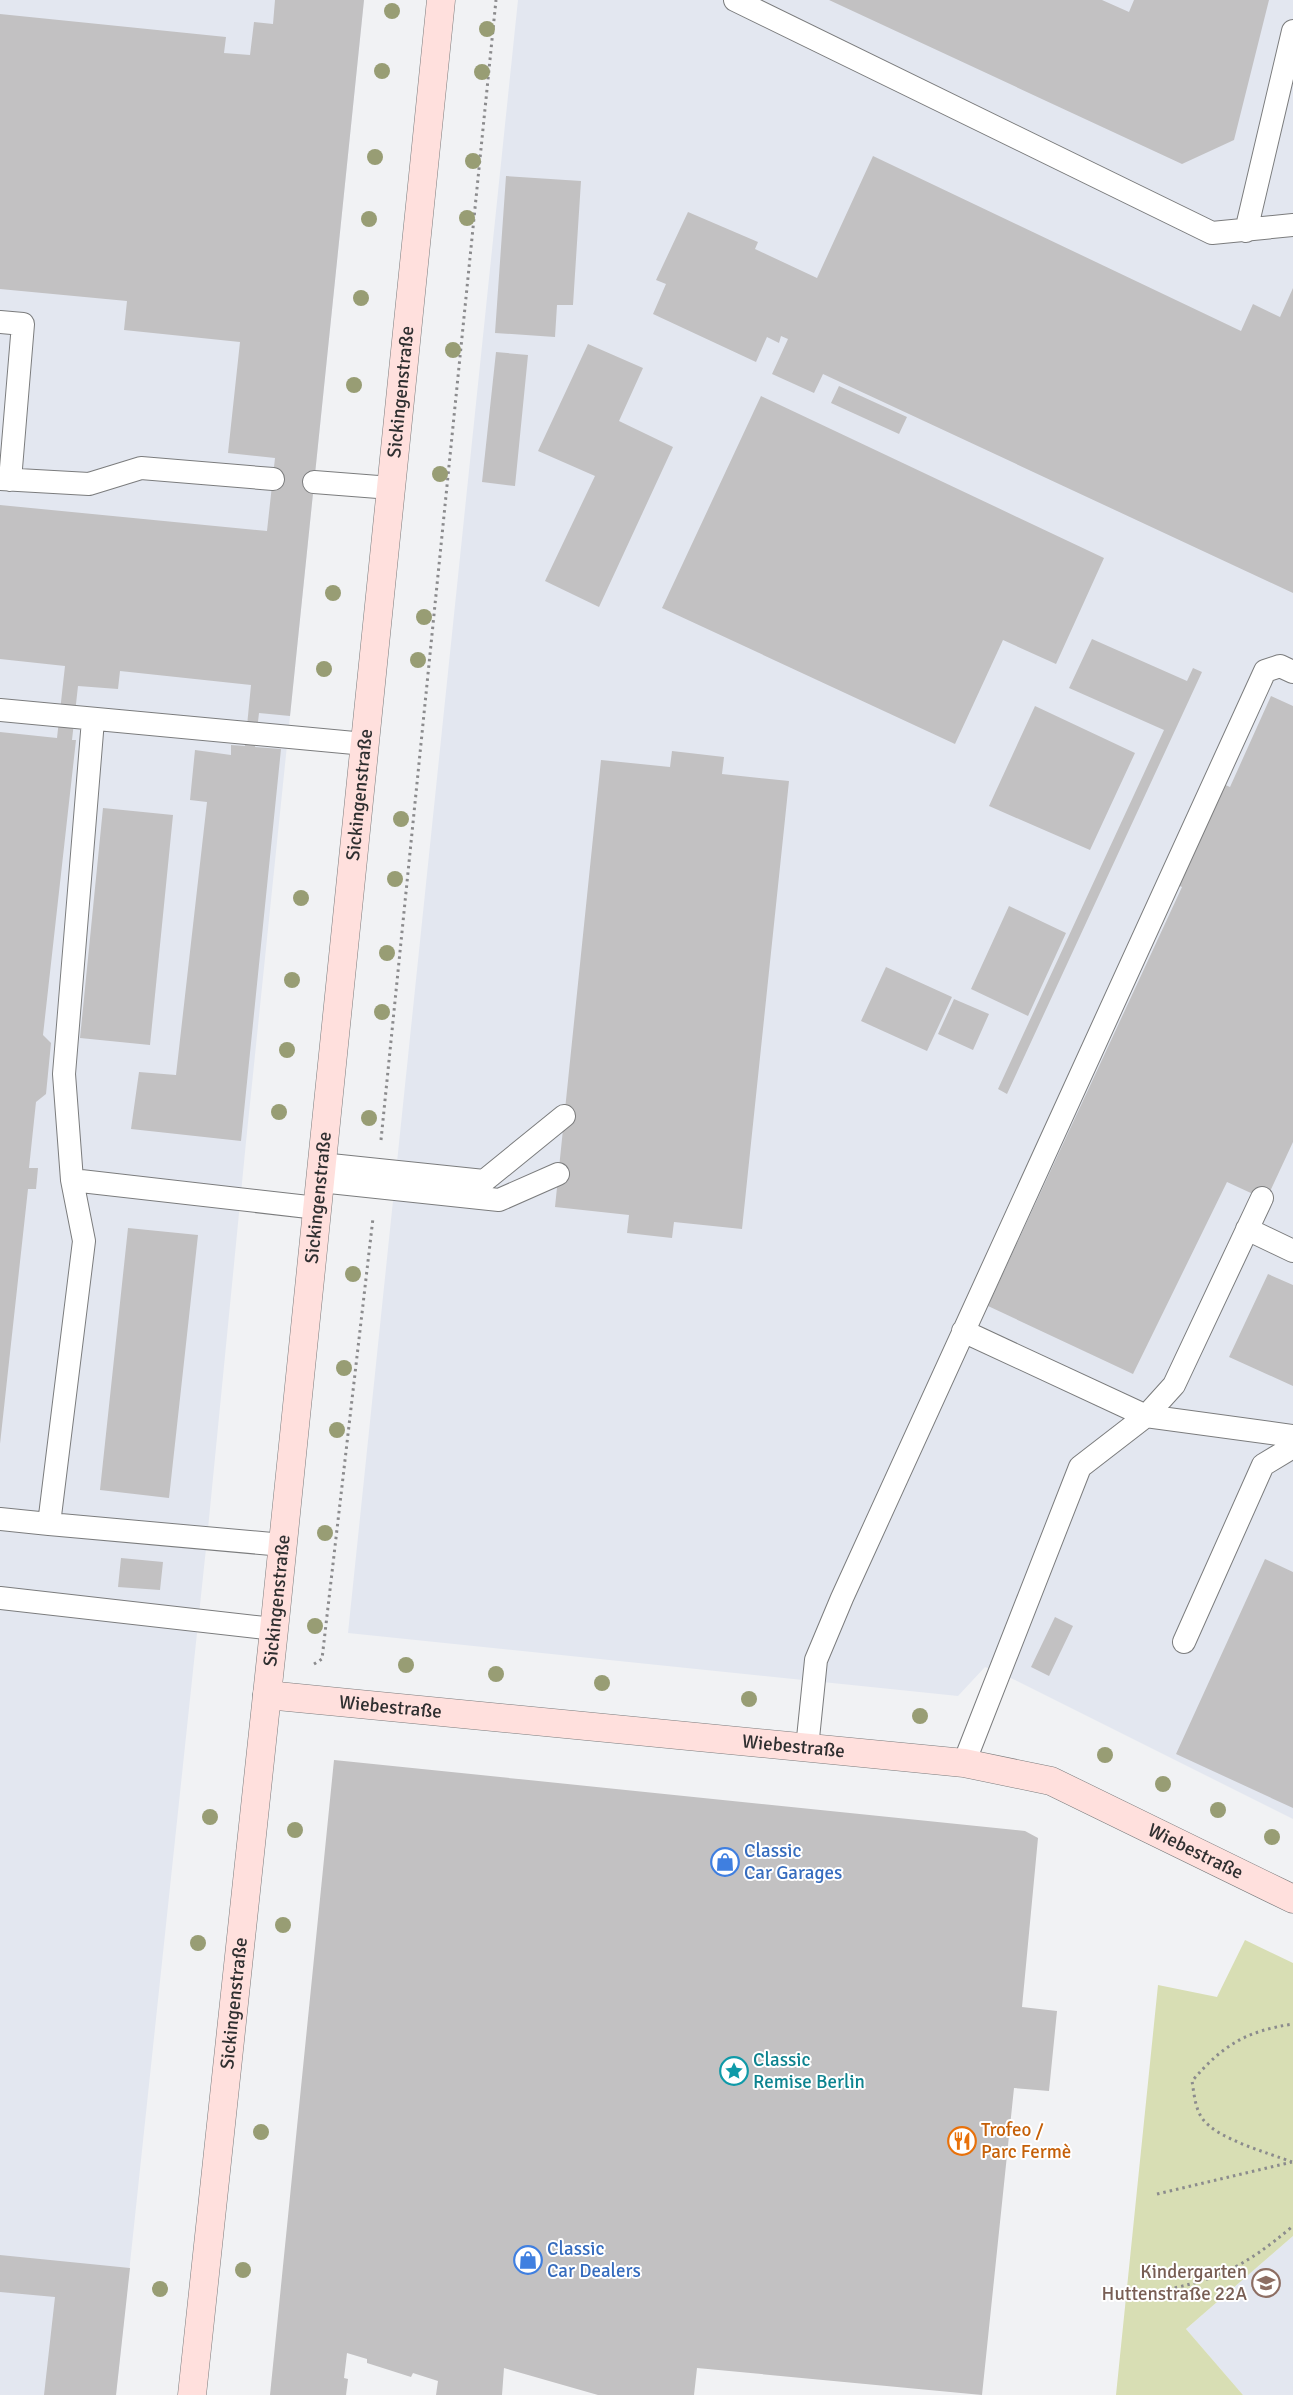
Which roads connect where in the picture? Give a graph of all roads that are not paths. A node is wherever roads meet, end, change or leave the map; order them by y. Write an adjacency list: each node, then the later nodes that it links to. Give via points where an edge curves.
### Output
1 (442, 0): 10 (main road, Sickingenstraße)
2 (735, 0): 5 (lane, via 1212,233)
3 (1293, 31): 5 (lane)
4 (1293, 225): 5 (lane)
5 (1246, 231)
6 (0, 322): 7 (lane, via 23,324)
7 (5, 479): 8 (lane, via 89,484 141,468)
8 (273, 479)
9 (314, 482): 10 (lane)
10 (391, 488): 14 (main road, Sickingenstraße)
11 (1293, 672): 24 (lane, via 1280,666 1265,671)
12 (0, 710): 13 (lane)
13 (93, 720): 14 (lane); 19 (lane, via 64,1074)
14 (365, 744): 16 (main road, Sickingenstraße)
15 (564, 1116): 18 (lane, via 484,1181)
16 (321, 1173): 18 (lane); 21 (main road, Sickingenstraße)
17 (558, 1174): 18 (lane, via 500,1200)
18 (378, 1178)
19 (72, 1180): 21 (lane); 29 (lane, via 84,1241)
20 (1262, 1198): 22 (lane)
21 (317, 1208): 30 (main road, Sickingenstraße)
22 (1247, 1229): 23 (lane); 25 (lane, via 1174,1385)
23 (1293, 1250)
24 (963, 1331): 25 (lane); 35 (lane, via 816,1660)
25 (1146, 1416): 26 (lane); 36 (lane, via 1080,1467)
26 (1293, 1436)
27 (1293, 1447): 33 (lane, via 1263,1465)
28 (0, 1519): 29 (lane)
29 (49, 1524): 30 (lane)
30 (283, 1545): 32 (main road, Sickingenstraße)
31 (0, 1598): 32 (lane)
32 (274, 1629): 34 (main road, Sickingenstraße)
33 (1184, 1642)
34 (267, 1694): 35 (main road, Wiebestraße); 38 (main road, Sickingenstraße)
35 (807, 1748): 36 (main road, Wiebestraße)
36 (964, 1764): 37 (main road, Wiebestraße, via 1051,1781)
37 (1293, 1900)
38 (192, 2395)

